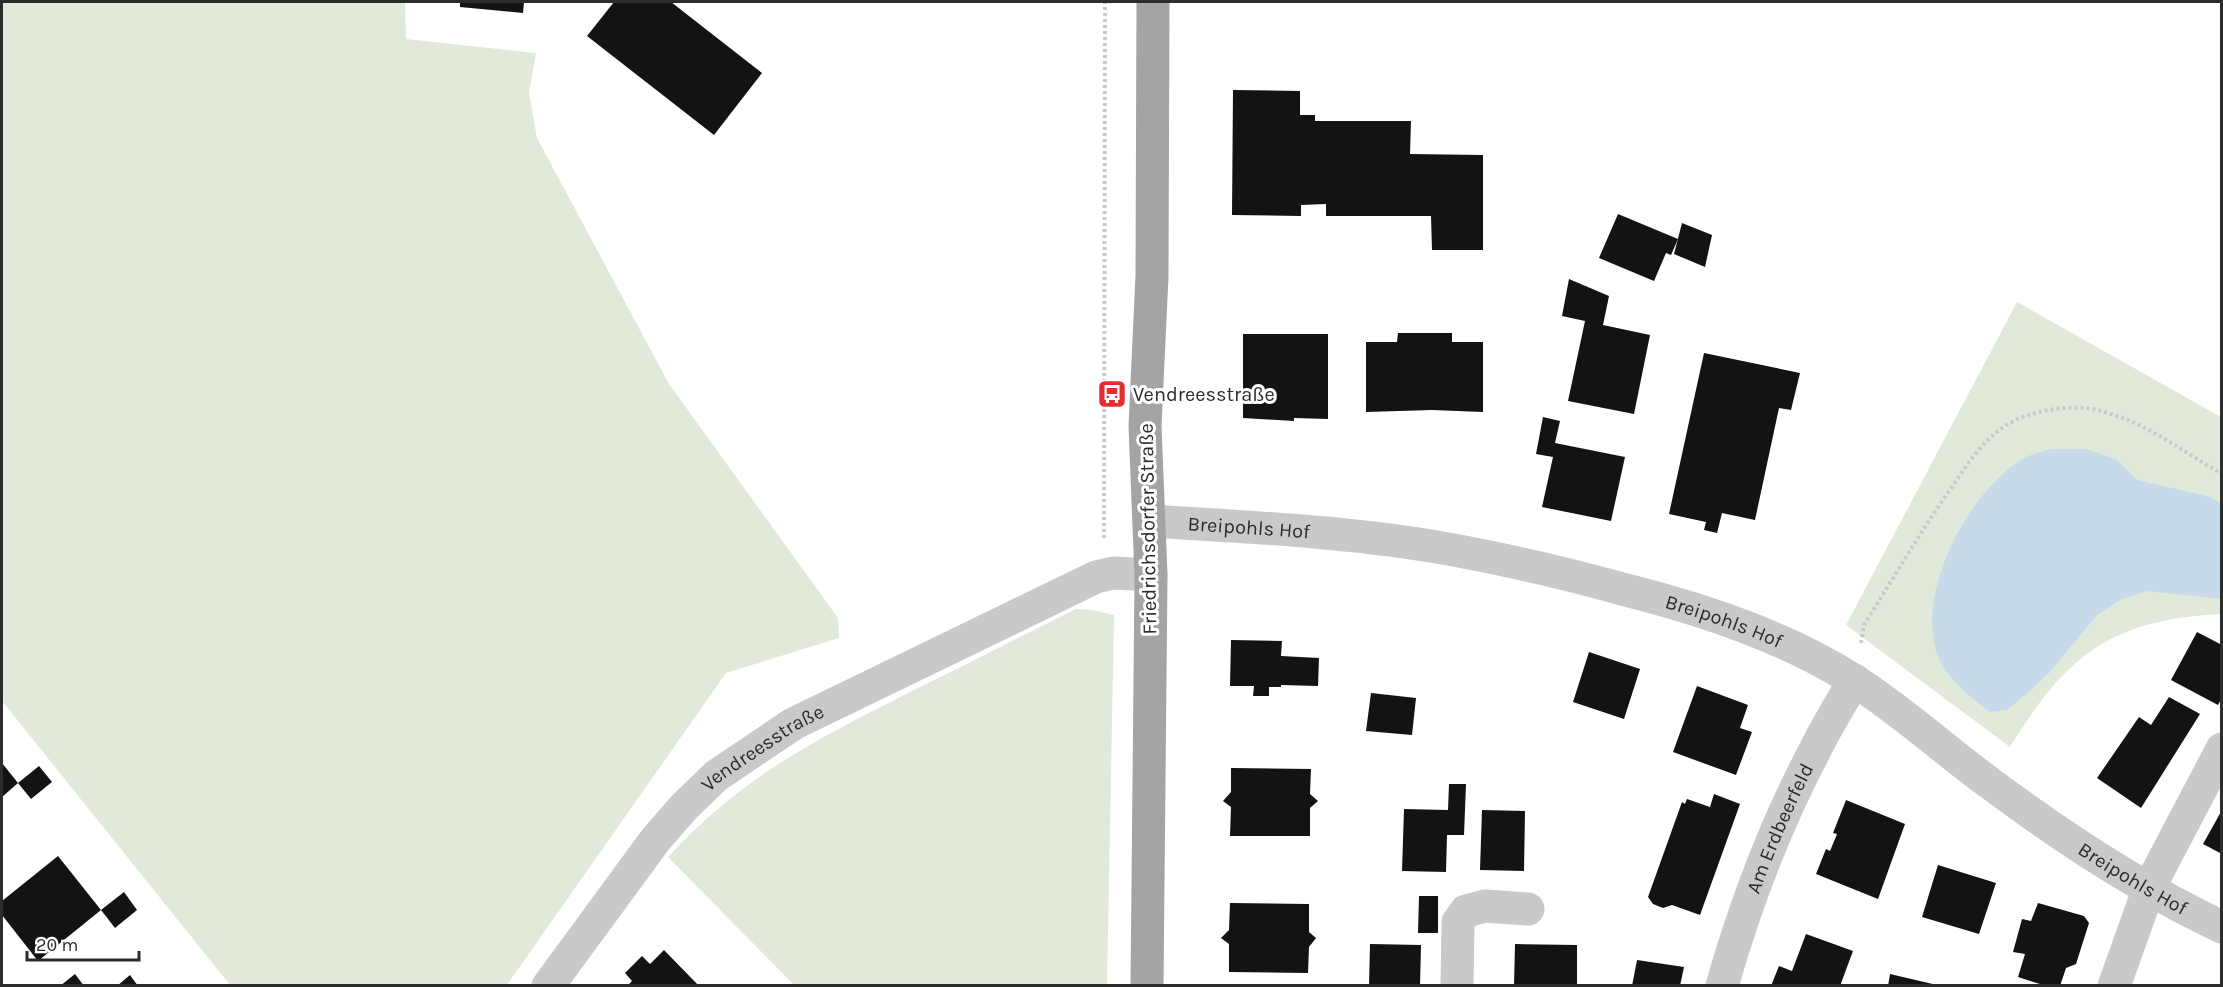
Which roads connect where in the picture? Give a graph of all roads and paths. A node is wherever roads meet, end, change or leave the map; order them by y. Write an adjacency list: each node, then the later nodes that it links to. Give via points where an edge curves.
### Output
1 (1105, 2): 5 (path, via 1104,542)
2 (1153, 2): 4 (main road, Friedrichsdorfer Straße, via 1152,276 1145,426)
3 (2222, 474): 7 (path, via 2149,430 2101,411 2068,406 2006,425 1980,447 1864,625)
4 (1149, 521): 6 (main road, Friedrichsdorfer Straße); 7 (street, Breipohls Hof, via 1365,538 1543,568 1716,616 1783,642)
5 (1113, 573): 6 (street, Vendreesstraße); 12 (street, Vendreesstraße, via 1096,577 793,724 717,776 656,839)
6 (1151, 575): 13 (main road, Friedrichsdorfer Straße)
7 (1854, 680): 9 (street, Breipohls Hof, via 2005,794); 15 (street, Am Erdbeerfeld, via 1786,810 1734,943)
8 (2222, 748): 9 (street)
9 (2149, 888): 11 (street, Breipohls Hof); 16 (street)
10 (1528, 909): 14 (street, via 1485,906 1466,911 1458,922)
11 (2222, 927)
12 (548, 986)
13 (1147, 986)
14 (1457, 986)
15 (1722, 986)
16 (2114, 986)

